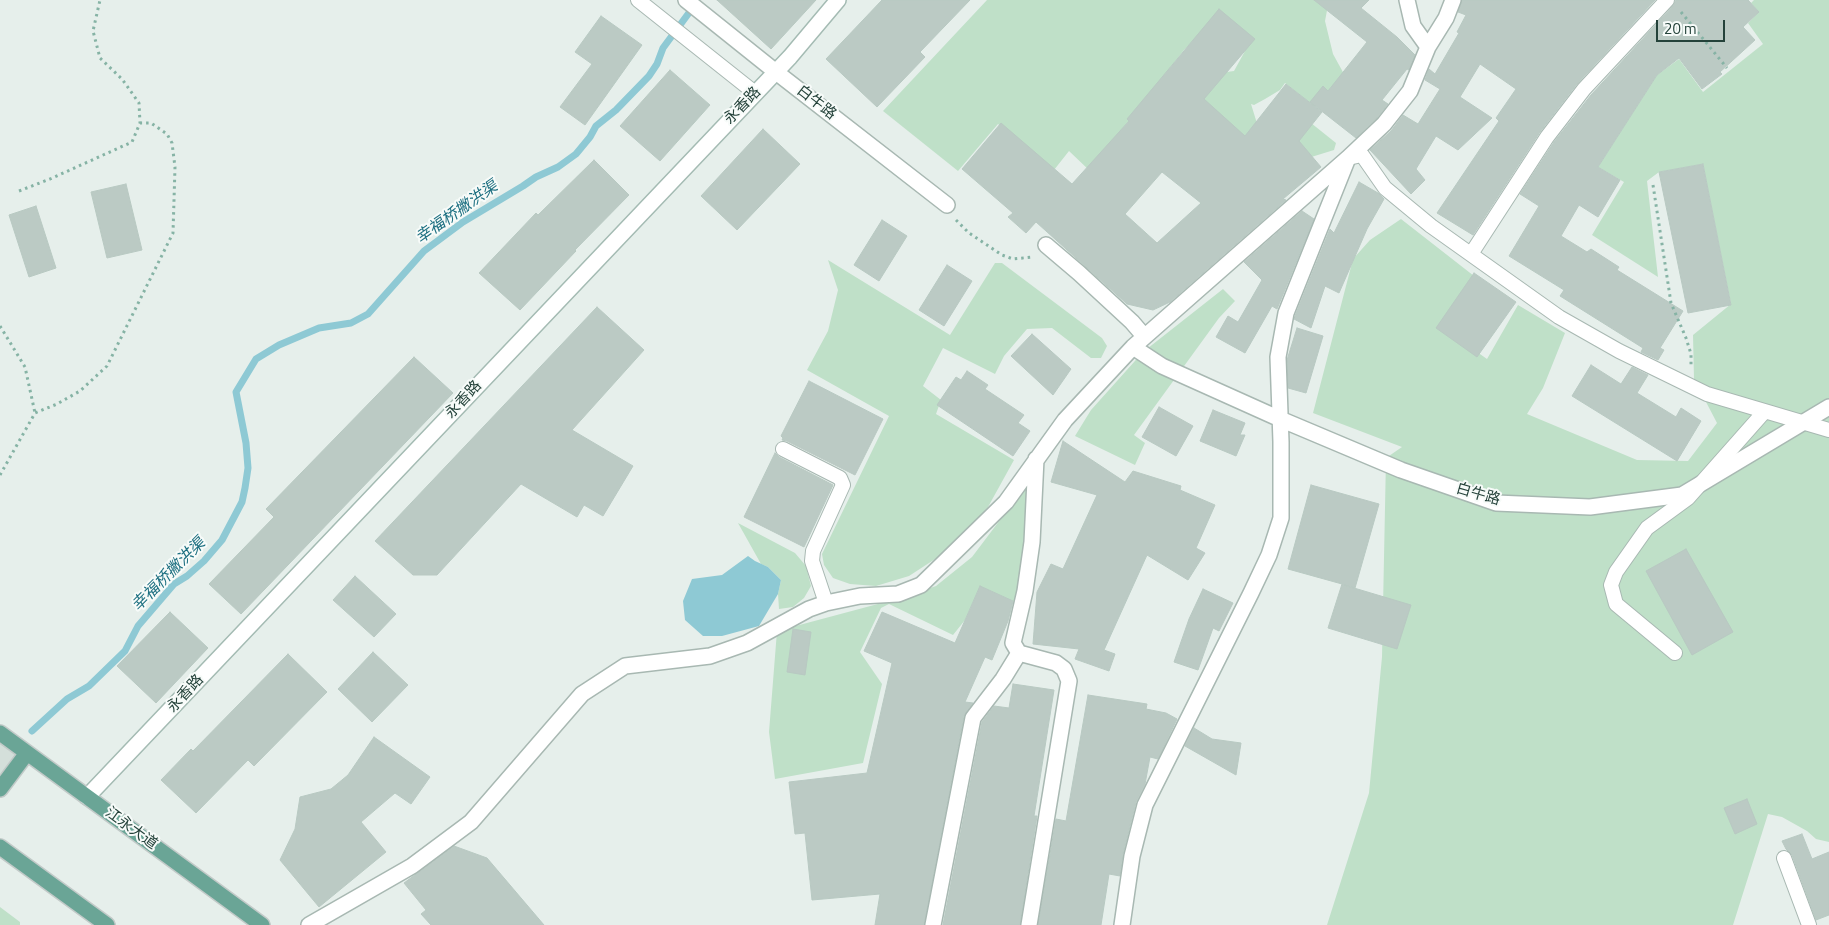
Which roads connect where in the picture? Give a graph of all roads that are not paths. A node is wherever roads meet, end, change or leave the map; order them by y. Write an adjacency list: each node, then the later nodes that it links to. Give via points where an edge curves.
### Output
1 (638, 0): 9 (lane)
2 (686, 0): 8 (street, 白牛路)
3 (838, 0): 8 (street, 永香路)
4 (1407, 0): 7 (street, via 1413,26)
5 (1453, 0): 7 (street)
6 (1672, 4): 13 (lane, via 1633,35 1573,103)
7 (1428, 47): 10 (street, via 1410,91 1384,124)
8 (776, 72): 9 (street, 永香路); 11 (street, 白牛路)
9 (756, 93): 30 (street, 永香路)
10 (1348, 158): 13 (lane, via 1362,155 1385,188); 14 (street); 18 (street, via 1286,313 1278,357)
11 (947, 205)
12 (1046, 245): 14 (street)
13 (1470, 254): 17 (lane, via 1560,317 1619,351 1707,394)
14 (1144, 336): 15 (street)
15 (1133, 346): 18 (street, 白牛路, via 1162,366); 22 (street, via 1065,420)
16 (1829, 407): 19 (street, 白牛路)
17 (1765, 411): 19 (lane); 23 (lane)
18 (1280, 419): 23 (street, 白牛路, via 1401,470 1496,503 1590,507 1682,495); 38 (street, via 1281,518 1269,555 1144,804 1132,856)
19 (1803, 422): 20 (lane); 23 (street, 白牛路)
20 (1829, 430)
21 (783, 449): 24 (lane, via 840,478 844,485 813,551 812,561)
22 (1036, 459): 24 (street, via 1006,502 921,586 898,594 860,596); 25 (street, via 1032,542 1013,643)
23 (1701, 484): 26 (lane, via 1688,498 1647,528 1616,572 1611,586 1616,604)
24 (826, 603): 35 (street, via 747,643 710,656 625,666 582,694 471,822 412,866)
25 (1019, 653): 36 (street, via 973,718); 37 (street, via 1056,663 1064,669 1069,681)
26 (1675, 653)
27 (0, 733): 28 (main road, 江永大道)
28 (27, 753): 29 (main road); 30 (main road, 江永大道)
29 (0, 789)
30 (87, 797): 34 (main road, 江永大道)
31 (0, 847): 33 (main road)
32 (1784, 858): 39 (lane)
33 (107, 925)
34 (262, 925)
35 (309, 925)
36 (933, 925)
37 (1029, 925)
38 (1122, 925)
39 (1809, 925)

